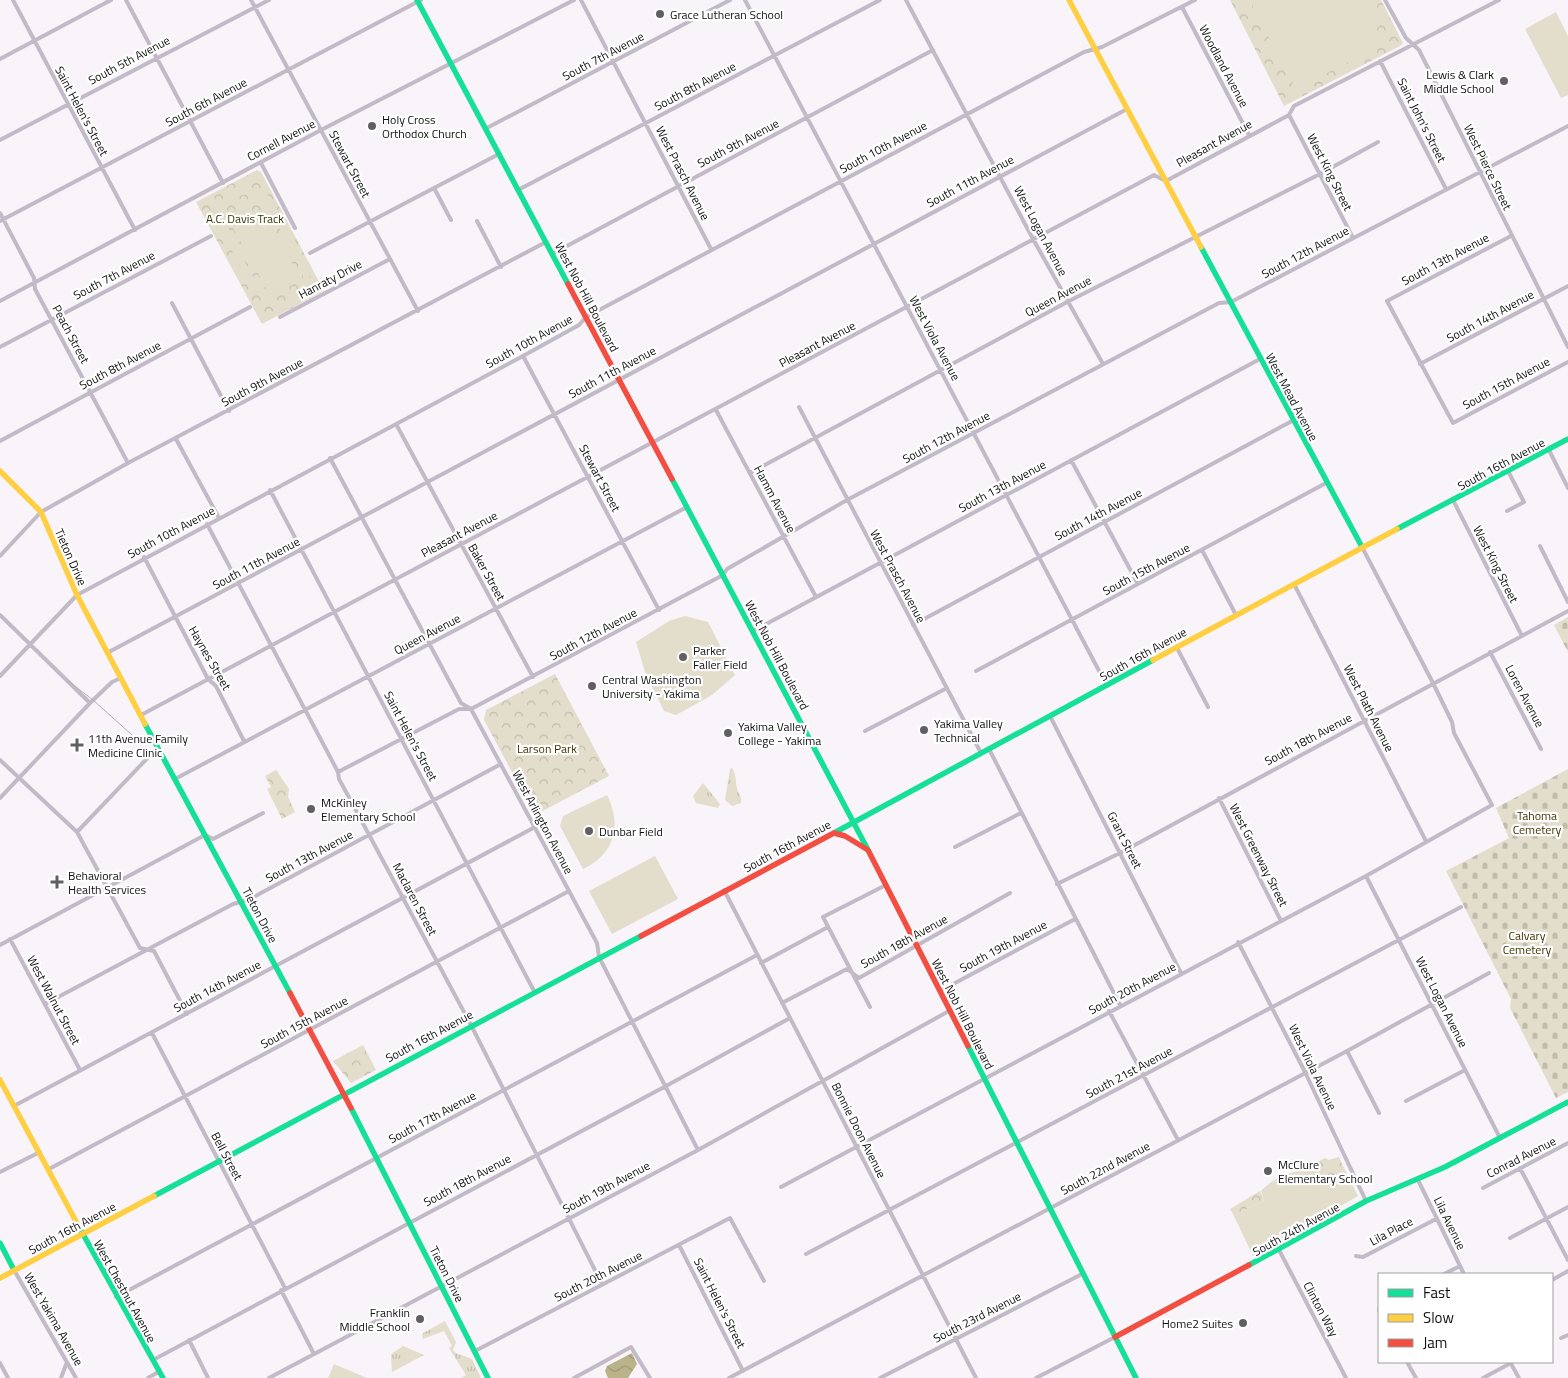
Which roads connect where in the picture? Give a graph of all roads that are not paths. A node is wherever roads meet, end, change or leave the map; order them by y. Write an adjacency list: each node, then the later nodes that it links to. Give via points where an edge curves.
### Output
1 (13, 0): 19 (street, Saint Helen's Street)
2 (111, 0): 19 (street)
3 (126, 0): 24 (street)
4 (250, 0): 17 (street, Stewart Street)
5 (269, 0): 17 (street, South 5th Avenue)
6 (574, 0): 28 (street, Cornell Avenue)
7 (581, 0): 27 (street, West Prasch Avenue)
8 (730, 0): 27 (street, South 7th Avenue)
9 (745, 0): 23 (street, West Viola Avenue)
10 (880, 0): 23 (street, South 8th Avenue)
11 (906, 0): 22 (street, West Logan Avenue)
12 (1069, 0): 21 (main road, West Mead Avenue)
13 (1195, 0): 18 (street, South 10th Avenue)
14 (1385, 0): 20 (street, West Pierce Street)
15 (1499, 0): 20 (street, Pleasant Avenue)
16 (418, 1): 28 (main road, West Nob Hill Boulevard); 29 (street, South 6th Avenue)
17 (254, 7): 24 (street, South 5th Avenue); 29 (street, Stewart Street)
18 (1182, 7): 21 (street, South 10th Avenue); 40 (street, Woodland Avenue)
19 (34, 41): 25 (street); 30 (street, Saint Helen's Street)
20 (1413, 46): 26 (street, Pleasant Avenue); 46 (street, West Pierce Street, via 1419,50)
21 (1095, 48): 31 (main road, West Mead Avenue); 32 (street, South 10th Avenue)
22 (933, 50): 32 (street, West Logan Avenue); 34 (street, South 9th Avenue)
23 (774, 56): 34 (street, West Viola Avenue); 36 (street, South 8th Avenue)
24 (156, 57): 30 (street, South 5th Avenue); 35 (street)
25 (0, 59)
26 (1380, 61): 33 (street, Pleasant Avenue, via 1294,106); 54 (street, Saint John's Street)
27 (613, 62): 36 (street, West Prasch Avenue); 38 (street, South 7th Avenue)
28 (451, 64): 38 (main road, West Nob Hill Boulevard); 39 (street, Cornell Avenue)
29 (287, 70): 35 (street, South 6th Avenue); 39 (street, Stewart Street)
30 (67, 104): 41 (street, South 5th Avenue); 45 (street, Saint Helen's Street)
31 (1127, 109): 48 (street, South 11th Avenue); 49 (main road, West Mead Avenue)
32 (966, 114): 48 (street, West Logan Avenue); 50 (street, South 10th Avenue)
33 (1289, 115): 40 (street, Pleasant Avenue); 47 (street, West King Street)
34 (807, 118): 50 (street, West Viola Avenue); 52 (street, South 9th Avenue)
35 (190, 121): 45 (street, South 6th Avenue); 51 (street)
36 (646, 123): 52 (street, West Prasch Avenue); 55 (street, South 8th Avenue)
37 (1568, 126): 46 (street, South 12th Avenue)
38 (485, 129): 43 (main road, West Nob Hill Boulevard)
39 (321, 130): 44 (street, Cornell Avenue); 59 (street, Stewart Street)
40 (1249, 135): 49 (street, Pleasant Avenue)
41 (0, 140)
42 (1378, 142): 47 (street, Queen Avenue)
43 (498, 154): 53 (street); 55 (main road, West Nob Hill Boulevard)
44 (261, 162): 51 (street, Cornell Avenue); 61 (street)
45 (102, 168): 57 (street, South 6th Avenue); 62 (street, Saint Helen's Street)
46 (1480, 171): 54 (street, South 12th Avenue); 64 (street, West Pierce Street)
47 (1320, 174): 65 (street, Queen Avenue); 66 (street, West King Street)
48 (1000, 176): 67 (street, West Logan Avenue); 69 (street, South 11th Avenue)
49 (1166, 181): 65 (main road, West Mead Avenue); 67 (street, Pleasant Avenue, via 1154,175)
50 (839, 182): 69 (street, West Viola Avenue); 70 (street, South 10th Avenue)
51 (223, 183): 62 (street, Cornell Avenue)
52 (679, 186): 70 (street, West Prasch Avenue); 72 (street, South 9th Avenue)
53 (434, 188): 58 (street); 59 (street)
54 (1446, 189): 66 (street, South 12th Avenue)
55 (518, 190): 68 (main road, West Nob Hill Boulevard)
56 (0, 214): 57 (street, Peach Street)
57 (2, 220): 75 (street, Peach Street)
58 (451, 220)
59 (369, 221): 71 (street); 73 (street, Stewart Street)
60 (477, 221): 74 (street)
61 (295, 228)
62 (135, 230): 75 (street, Cornell Avenue)
63 (211, 236): 87 (street, South 7th Avenue)
64 (1512, 236): 77 (street, West Pierce Street); 95 (street, South 13th Avenue, via 1387,301)
65 (1196, 237): 79 (street, Queen Avenue); 80 (main road, West Mead Avenue)
66 (1353, 238): 80 (street, South 12th Avenue)
67 (1034, 239): 79 (street, West Logan Avenue); 83 (street, Pleasant Avenue)
68 (546, 242): 72 (main road, West Nob Hill Boulevard); 74 (street, South 9th Avenue)
69 (873, 244): 83 (street, West Viola Avenue); 97 (street, South 11th Avenue)
70 (711, 249): 86 (street, South 10th Avenue)
71 (310, 253)
72 (552, 254): 86 (main road, West Nob Hill Boulevard)
73 (390, 259): 84 (street, Stewart Street); 85 (street, Hanraty Drive)
74 (501, 267): 84 (street, South 9th Avenue)
75 (34, 283): 78 (street, Cornell Avenue); 87 (street, Peach Street)
76 (1568, 286): 77 (street, South 14th Avenue)
77 (1544, 299): 90 (street, West Pierce Street); 95 (street, South 14th Avenue)
78 (0, 301)
79 (1069, 301): 94 (street, West Logan Avenue); 96 (street, Queen Avenue)
80 (1231, 302): 92 (main road, West Mead Avenue); 94 (street, South 12th Avenue, via 1219,303)
81 (172, 303): 88 (street)
82 (250, 307): 88 (street, South 8th Avenue)
83 (907, 307): 96 (street, West Viola Avenue); 100 (street, Pleasant Avenue)
84 (418, 311): 101 (street, South 9th Avenue)
85 (280, 317)
86 (586, 317): 91 (street, South 10th Avenue, via 579,326); 97 (main road, West Nob Hill Boulevard)
87 (52, 320): 89 (street, South 7th Avenue); 98 (street, Peach Street)
88 (191, 339): 98 (street, South 8th Avenue); 101 (street)
89 (0, 347)
90 (1568, 347)
91 (523, 356): 102 (street, Stewart Street); 104 (street, South 10th Avenue)
92 (1260, 359): 103 (main road, West Mead Avenue); 113 (street, South 13th Avenue)
93 (1568, 362): 95 (street, South 15th Avenue, via 1453,423)
94 (1103, 364): 105 (street, South 12th Avenue)
95 (1420, 364)
96 (941, 370): 105 (street, West Viola Avenue); 106 (street, Queen Avenue)
97 (619, 379): 102 (street, South 11th Avenue); 110 (main road, West Nob Hill Boulevard)
98 (91, 392): 107 (street, South 8th Avenue); 114 (street, Peach Street)
99 (799, 408): 106 (street, West Prasch Avenue)
100 (716, 410): 110 (street, Pleasant Avenue); 117 (street, Hamm Avenue)
101 (229, 411): 108 (street, South 9th Avenue)
102 (555, 414): 118 (street, Stewart Street); 119 (street, South 11th Avenue)
103 (1292, 421): 120 (main road, West Mead Avenue); 131 (street, South 14th Avenue)
104 (396, 424): 112 (street, South 10th Avenue); 119 (street, Baker Street)
105 (974, 433): 123 (street, West Viola Avenue); 124 (street, South 12th Avenue)
106 (815, 438): 117 (street, Queen Avenue); 124 (street, West Prasch Avenue)
107 (1, 439)
108 (176, 439): 114 (street, South 9th Avenue); 129 (street)
109 (1568, 440): 111 (main road, South 16th Avenue)
110 (652, 442): 118 (street, Pleasant Avenue); 126 (main road, West Nob Hill Boulevard)
111 (1549, 450): 116 (main road, South 16th Avenue); 121 (street)
112 (330, 458): 122 (street, South 10th Avenue); 130 (street, West Arlington Avenue)
113 (1071, 460): 123 (street, South 13th Avenue); 131 (street)
114 (128, 464): 128 (street, South 9th Avenue)
115 (0, 471): 128 (main road, Tieton Drive)
116 (1508, 471): 125 (main road, South 16th Avenue); 127 (street, via 1524,502)
117 (750, 473): 133 (street, Hamm Avenue)
118 (588, 476): 134 (street, Stewart Street); 135 (street, Pleasant Avenue)
119 (428, 482): 130 (street, South 11th Avenue); 135 (street, Baker Street)
120 (1326, 483): 137 (main road, West Mead Avenue); 139 (street, South 15th Avenue)
121 (1568, 488)
122 (270, 490): 129 (street, South 10th Avenue); 138 (street, Saint Helen's Street)
123 (1006, 495): 142 (street, West Viola Avenue); 143 (street, South 13th Avenue)
124 (847, 500): 133 (street, South 12th Avenue); 143 (street, West Prasch Avenue)
125 (1453, 500): 137 (main road, South 16th Avenue); 162 (street, West King Street)
126 (687, 507): 134 (street, Queen Avenue); 144 (main road, West Nob Hill Boulevard)
127 (1507, 511)
128 (41, 512): 140 (street, South 9th Avenue); 149 (main road, Tieton Drive)
129 (219, 518): 132 (street, South 10th Avenue)
130 (362, 518): 138 (street, South 11th Avenue); 145 (street, West Arlington Avenue)
131 (1104, 522): 142 (street, South 14th Avenue); 147 (street)
132 (207, 524): 141 (street, South 10th Avenue); 146 (street, Maclaren Street)
133 (783, 536): 144 (street, South 12th Avenue, via 727,568); 150 (street, Hamm Avenue)
134 (623, 541): 152 (street, Queen Avenue); 153 (street, Stewart Street)
135 (461, 544): 145 (street, Pleasant Avenue); 152 (street, Baker Street)
136 (1540, 546): 151 (street)
137 (1362, 547): 148 (main road, South 16th Avenue); 175 (street, West Mead Avenue)
138 (301, 550): 146 (street, South 11th Avenue); 155 (street, Saint Helen's Street)
139 (1202, 550): 147 (street, South 15th Avenue); 157 (street)
140 (0, 556)
141 (144, 557): 149 (street, South 10th Avenue); 158 (street, Haynes Street)
142 (1039, 557): 159 (street, West Viola Avenue); 160 (street, South 14th Avenue)
143 (880, 563): 150 (street, South 13th Avenue); 160 (street, West Prasch Avenue)
144 (723, 575): 153 (street, South 12th Avenue); 161 (main road, West Nob Hill Boulevard)
145 (394, 579): 155 (street, Pleasant Avenue); 164 (street, West Arlington Avenue)
146 (239, 584): 158 (street, South 11th Avenue); 165 (street, Maclaren Street)
147 (1138, 584): 159 (street, South 15th Avenue)
148 (1294, 584): 157 (main road, South 16th Avenue); 184 (street, West Plath Avenue)
149 (77, 595): 163 (street, South 10th Avenue); 168 (main road, Tieton Drive)
150 (816, 597): 161 (street, South 13th Avenue)
151 (1568, 602)
152 (496, 608): 164 (street, Queen Avenue); 172 (street, Baker Street)
153 (659, 610): 172 (street, South 12th Avenue)
154 (1568, 611): 162 (street, South 18th Avenue)
155 (334, 612): 165 (street, Pleasant Avenue); 171 (street, Saint Helen's Street)
156 (0, 615): 163 (street)
157 (1236, 615): 166 (main road, South 16th Avenue)
158 (176, 617): 168 (street, South 11th Avenue); 174 (street, Haynes Street)
159 (1072, 620): 169 (street, South 15th Avenue); 176 (street, West Viola Avenue)
160 (913, 626): 177 (street, West Prasch Avenue)
161 (753, 631): 203 (main road, West Nob Hill Boulevard)
162 (1522, 636): 167 (street, South 18th Avenue)
163 (30, 644): 170 (street, South 10th Avenue); 178 (street)
164 (429, 645): 171 (street, Queen Avenue); 180 (street, West Arlington Avenue, via 461,703)
165 (272, 646): 174 (street, Pleasant Avenue); 181 (street, Maclaren Street)
166 (1177, 648): 176 (main road, South 16th Avenue); 179 (street)
167 (1490, 652): 175 (street, South 18th Avenue); 190 (street, Loren Avenue)
168 (107, 653): 173 (main road, Tieton Drive)
169 (976, 671)
170 (0, 676)
171 (369, 677): 181 (street, Queen Avenue); 186 (street, Saint Helen's Street)
172 (533, 677): 180 (street, South 12th Avenue)
173 (121, 678): 178 (street, via 112,682); 182 (main road, Tieton Drive)
174 (208, 679): 182 (street, Pleasant Avenue); 187 (street, Haynes Street, via 216,686)
175 (1433, 683): 184 (street, South 18th Avenue); 200 (street, West Mead Avenue, via 1454,733)
176 (1107, 686): 183 (main road, South 16th Avenue)
177 (947, 688): 185 (street); 191 (street, West Prasch Avenue)
178 (90, 703): 195 (street)
179 (1208, 707)
180 (471, 709): 186 (street, South 12th Avenue, via 459,709); 193 (street, West Arlington Avenue)
181 (306, 710): 187 (street, Queen Avenue); 194 (street, Maclaren Street)
182 (141, 715): 188 (main road, Tieton Drive)
183 (1050, 716): 189 (main road, South 16th Avenue); 212 (street, Grant Street)
184 (1364, 720): 198 (street, South 18th Avenue); 209 (street, West Plath Avenue)
185 (865, 731)
186 (402, 739): 194 (street, South 12th Avenue); 199 (street, Saint Helen's Street)
187 (244, 741): 196 (street, Queen Avenue)
188 (158, 747): 196 (main road, Tieton Drive); 205 (street)
189 (989, 749): 191 (main road, South 16th Avenue); 202 (street)
190 (1541, 749)
191 (981, 753): 203 (main road, South 16th Avenue)
192 (0, 760): 195 (street)
193 (501, 764): 199 (street, South 13th Avenue); 204 (street, West Arlington Avenue)
194 (338, 772): 208 (street, Maclaren Street)
195 (19, 778): 197 (street); 205 (street)
196 (175, 779): 207 (main road, Tieton Drive)
197 (0, 798)
198 (1219, 798): 212 (street, South 18th Avenue); 225 (street, West Greenway Street)
199 (434, 800): 208 (street, South 13th Avenue); 213 (street, Saint Helen's Street)
200 (1492, 806): 209 (street, South 20th Avenue)
201 (263, 813): 207 (street, via 213,839)
202 (1021, 813): 210 (street); 216 (street)
203 (855, 822): 206 (main road, South 16th Avenue); 211 (main road, West Nob Hill Boulevard)
204 (535, 827): 213 (street, South 14th Avenue); 219 (street, West Arlington Avenue)
205 (77, 832): 217 (street)
206 (833, 833): 211 (main road); 218 (main road, South 16th Avenue)
207 (205, 835): 217 (street); 222 (main road, Tieton Drive)
208 (369, 835): 221 (street, Maclaren Street); 222 (street, South 13th Avenue)
209 (1426, 841): 214 (street, South 20th Avenue)
210 (955, 847)
211 (867, 849): 215 (main road, West Nob Hill Boulevard)
212 (1120, 852): 216 (street, South 18th Avenue); 240 (street, Grant Street)
213 (467, 865): 221 (street, South 14th Avenue); 227 (street, Saint Helen's Street)
214 (1366, 876): 225 (street, South 20th Avenue); 229 (street, West Logan Avenue)
215 (886, 884): 226 (street, via 823,917); 231 (main road, West Nob Hill Boulevard)
216 (1057, 884): 224 (street)
217 (108, 887): 228 (street); 233 (street, via 140,948)
218 (724, 890): 234 (street, Bonnie Doon Avenue); 235 (main road, South 16th Avenue)
219 (569, 892): 227 (street, South 15th Avenue); 235 (street, West Arlington Avenue, via 597,943)
220 (1010, 894): 231 (street, South 18th Avenue)
221 (403, 898): 236 (street, Maclaren Street); 238 (street, South 14th Avenue)
222 (241, 901): 233 (street, South 13th Avenue); 238 (main road, Tieton Drive)
223 (1461, 908): 229 (street, South 21st Avenue)
224 (1075, 919): 242 (street, South 19th Avenue); 247 (street)
225 (1281, 922): 230 (street, South 20th Avenue)
226 (828, 927): 237 (street); 239 (street)
227 (501, 928): 236 (street, South 15th Avenue); 243 (street, Saint Helen's Street)
228 (10, 940): 232 (street); 245 (street, West Walnut Street)
229 (1400, 940): 246 (street, West Logan Avenue); 249 (street, South 21st Avenue)
230 (1238, 942): 240 (street, South 20th Avenue); 249 (street, West Viola Avenue)
231 (917, 944): 239 (street, South 18th Avenue, via 859,978); 242 (main road, West Nob Hill Boulevard)
232 (0, 945)
233 (149, 949): 245 (street, South 13th Avenue); 252 (street, via 154,951)
234 (757, 955): 237 (street, Bonnie Doon Avenue); 254 (street, South 17th Avenue)
235 (599, 957): 243 (main road, South 16th Avenue); 254 (street, West Arlington Avenue)
236 (437, 962): 255 (street, Maclaren Street); 256 (street, South 15th Avenue)
237 (761, 963): 244 (street, Bonnie Doon Avenue)
238 (276, 966): 252 (street, South 14th Avenue); 256 (main road, Tieton Drive)
239 (853, 972): 244 (street, South 18th Avenue, via 847,968); 248 (street)
240 (1180, 973): 247 (street, South 20th Avenue)
241 (1489, 973): 246 (street, South 22nd Avenue)
242 (940, 990): 250 (main road, West Nob Hill Boulevard)
243 (534, 991): 255 (main road, South 16th Avenue)
244 (782, 1003): 253 (street, Bonnie Doon Avenue)
245 (45, 1004): 259 (street, West Walnut Street)
246 (1431, 1004): 258 (street, South 22nd Avenue); 260 (street, West Logan Avenue)
247 (1120, 1005): 251 (street, South 20th Avenue)
248 (870, 1007)
249 (1272, 1007): 261 (street, West Viola Avenue); 262 (street, South 21st Avenue)
250 (951, 1010): 263 (main road, West Nob Hill Boulevard); 265 (street, South 19th Avenue)
251 (1110, 1011): 262 (street); 263 (street, South 20th Avenue)
252 (187, 1014): 257 (street, South 14th Avenue)
253 (790, 1018): 265 (street, Bonnie Doon Avenue); 266 (street, South 18th Avenue)
254 (632, 1021): 266 (street, West Arlington Avenue); 267 (street, South 17th Avenue)
255 (471, 1025): 267 (street, Maclaren Street); 268 (main road, South 16th Avenue)
256 (310, 1030): 268 (main road, Tieton Drive); 269 (street, South 15th Avenue)
257 (152, 1033): 259 (street, South 14th Avenue); 269 (street, Bell Street)
258 (1346, 1051): 261 (street, South 22nd Avenue); 273 (street)
259 (80, 1070): 272 (street, South 14th Avenue)
260 (1465, 1070): 270 (street); 274 (street, West Logan Avenue)
261 (1305, 1072): 275 (street, South 22nd Avenue); 290 (street, West Viola Avenue)
262 (1143, 1076): 275 (street); 276 (street, South 21st Avenue)
263 (985, 1079): 276 (main road, West Nob Hill Boulevard); 278 (street, South 20th Avenue)
264 (0, 1080): 272 (main road, West Chestnut Avenue)
265 (822, 1080): 278 (street, Bonnie Doon Avenue); 279 (street, South 19th Avenue)
266 (666, 1086): 279 (street, West Arlington Avenue); 281 (street, South 18th Avenue)
267 (503, 1090): 281 (street, Maclaren Street); 282 (street, South 17th Avenue)
268 (343, 1094): 282 (main road, Tieton Drive); 283 (main road, South 16th Avenue)
269 (185, 1096): 283 (street, Bell Street); 284 (street, South 15th Avenue)
270 (1406, 1101)
271 (1568, 1102): 274 (main road, South 24th Avenue)
272 (14, 1106): 280 (main road, West Chestnut Avenue)
273 (1378, 1113)
274 (1500, 1138): 287 (main road, South 24th Avenue)
275 (1178, 1140): 292 (street, South 22nd Avenue)
276 (1016, 1143): 292 (main road, West Nob Hill Boulevard); 293 (street, South 21st Avenue)
277 (1568, 1143): 285 (street, Conrad Avenue)
278 (856, 1146): 288 (street, South 20th Avenue); 293 (street, Bonnie Doon Avenue)
279 (698, 1150): 295 (street, South 19th Avenue)
280 (40, 1152): 284 (main road, West Chestnut Avenue); 286 (street)
281 (537, 1155): 295 (street, Maclaren Street); 297 (street, South 18th Avenue)
282 (376, 1159): 297 (main road, Tieton Drive); 298 (street, South 17th Avenue)
283 (218, 1160): 298 (street, Bell Street); 299 (main road, South 16th Avenue)
284 (49, 1168): 299 (main road, West Chestnut Avenue)
285 (1520, 1168): 289 (street, Conrad Avenue); 294 (street)
286 (0, 1172)
287 (1418, 1180): 290 (main road, South 24th Avenue); 296 (street, Lila Avenue)
288 (781, 1187)
289 (1483, 1188)
290 (1366, 1201): 303 (main road, South 24th Avenue)
291 (1568, 1207): 294 (street)
292 (1049, 1209): 312 (street, South 22nd Avenue); 313 (main road, West Nob Hill Boulevard)
293 (890, 1210): 304 (street, South 21st Avenue); 312 (street, Bonnie Doon Avenue)
294 (1546, 1218): 300 (street); 306 (street)
295 (568, 1219): 317 (street, Maclaren Street); 318 (street, South 19th Avenue)
296 (1436, 1219): 305 (street, Lila Place, via 1363,1257); 307 (street, Lila Avenue)
297 (409, 1222): 318 (main road, Tieton Drive); 319 (street, South 18th Avenue)
298 (253, 1225): 319 (street, Bell Street); 320 (street, South 17th Avenue)
299 (82, 1233): 308 (main road, South 16th Avenue); 320 (main road, West Chestnut Avenue)
300 (1510, 1238)
301 (0, 1243): 308 (main road, West Yakima Avenue)
302 (679, 1245): 316 (street, South 20th Avenue, via 730,1218); 317 (street, South 20th Avenue); 334 (street, Saint Helen's Street)
303 (1279, 1250): 323 (main road, South 24th Avenue); 350 (street, Clinton Way)
304 (806, 1254)
305 (1356, 1256)
306 (1568, 1260)
307 (1460, 1266): 310 (street); 311 (street, Lila Avenue)
308 (14, 1270): 314 (main road, South 16th Avenue); 329 (street, West Yakima Avenue)
309 (1568, 1271): 315 (street)
310 (1446, 1273)
311 (1464, 1273)
312 (923, 1274): 322 (street, Bonnie Doon Avenue); 334 (street, South 22nd Avenue)
313 (1082, 1274): 322 (street, South 23rd Avenue); 323 (main road, West Nob Hill Boulevard)
314 (0, 1278)
315 (1553, 1279)
316 (764, 1281)
317 (602, 1284): 326 (street, South 20th Avenue)
318 (442, 1288): 326 (main road, Tieton Drive); 327 (street, South 19th Avenue)
319 (283, 1289): 325 (street, South 18th Avenue); 327 (street, Bell Street)
320 (116, 1297): 328 (main road, West Chestnut Avenue)
321 (1568, 1335): 324 (street)
322 (956, 1338): 346 (street, South 23rd Avenue); 347 (street, Bonnie Doon Avenue)
323 (1115, 1338): 348 (street, South 24th Avenue); 349 (main road, West Nob Hill Boulevard)
324 (1561, 1338)
325 (190, 1340): 328 (street, South 18th Avenue); 340 (street)
326 (475, 1351): 342 (main road, Tieton Drive)
327 (314, 1354): 341 (street, South 19th Avenue)
328 (152, 1360): 333 (main road, West Chestnut Avenue)
329 (67, 1362): 336 (street); 337 (street, West Yakima Avenue)
330 (0, 1363): 335 (street)
331 (1408, 1363): 351 (street)
332 (1511, 1363): 352 (street); 353 (street)
333 (160, 1371): 338 (street); 339 (main road, West Chestnut Avenue)
334 (743, 1371): 345 (street, South 22nd Avenue)
335 (8, 1378)
336 (61, 1378)
337 (76, 1378)
338 (148, 1378)
339 (163, 1378)
340 (208, 1378)
341 (269, 1378)
342 (488, 1378)
343 (574, 1378): 344 (street, via 631,1347)
344 (650, 1378)
345 (730, 1378)
346 (880, 1378)
347 (976, 1378)
348 (1036, 1378)
349 (1136, 1378)
350 (1346, 1378)
351 (1416, 1378)
352 (1483, 1378)
353 (1519, 1378)

